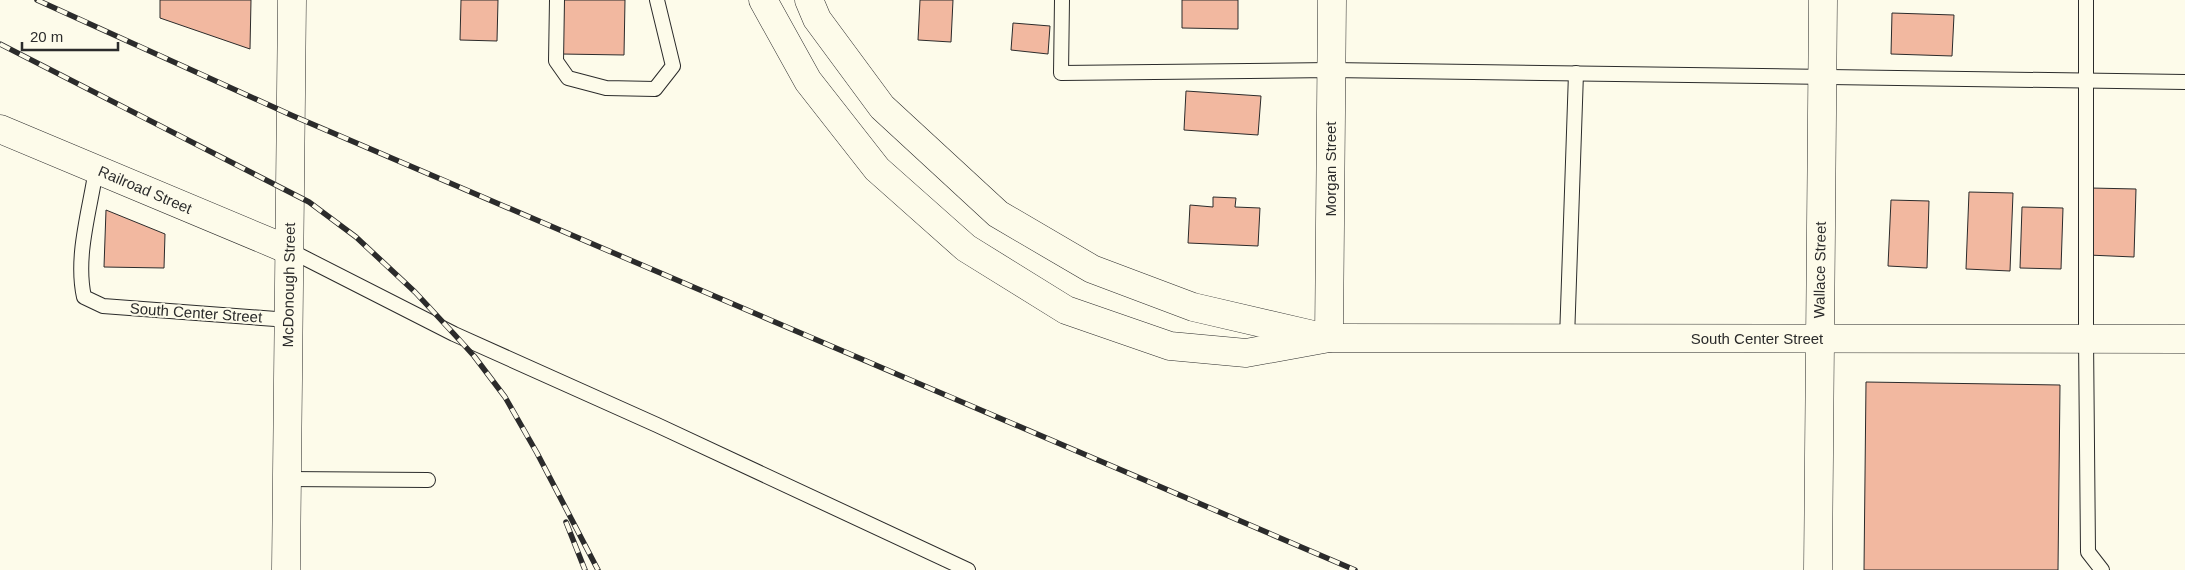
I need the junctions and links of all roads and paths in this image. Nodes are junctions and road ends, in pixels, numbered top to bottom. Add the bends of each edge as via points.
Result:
1 (292, 0) edge
2 (556, 0) edge
3 (657, 0) edge
4 (762, 0) edge
5 (809, 0) edge
6 (1062, 0) edge
7 (1332, 0) edge
8 (1823, 0) edge
9 (2086, 0) edge
10 (1331, 70) junction
11 (1576, 73) junction
12 (1822, 77) junction
13 (2086, 80) junction
14 (2185, 82) edge
15 (0, 129) edge
16 (96, 169) junction
17 (289, 250) junction
18 (288, 320) junction
19 (1329, 338) junction
20 (2086, 338) junction
21 (2185, 338) edge
22 (1567, 339) junction
23 (1819, 339) junction
24 (286, 479) junction
25 (428, 480) dead end
26 (286, 570) edge
27 (968, 570) edge
28 (1818, 570) edge
29 (2102, 570) edge

1 - 17 street, McDonough Street
2 - 3 lane via 556,61 568,78 606,88 655,89 673,66
4 - 19 street via 808,81 876,169 966,248 1066,310 1170,346 1246,353
5 - 19 street via 817,19 882,107 998,214 1092,269 1147,290 1193,307
6 - 10 lane via 1061,73
7 - 10 street, Morgan Street
8 - 12 street, Wallace Street
9 - 13 lane
10 - 11 lane
10 - 19 street, Morgan Street
11 - 12 lane
11 - 22 lane
12 - 13 lane
12 - 23 street, Wallace Street
13 - 14 lane
13 - 20 lane
15 - 16 street, Railroad Street
16 - 17 street, Railroad Street
16 - 18 lane, South Center Street via 82,253 84,297 103,306
17 - 18 street, McDonough Street
17 - 27 lane via 454,334
18 - 24 street, McDonough Street
19 - 22 street, South Center Street
20 - 21 street, South Center Street
20 - 23 street, South Center Street
20 - 29 lane via 2088,552
22 - 23 street, South Center Street
23 - 28 street, Wallace Street
24 - 25 lane
24 - 26 street, McDonough Street

